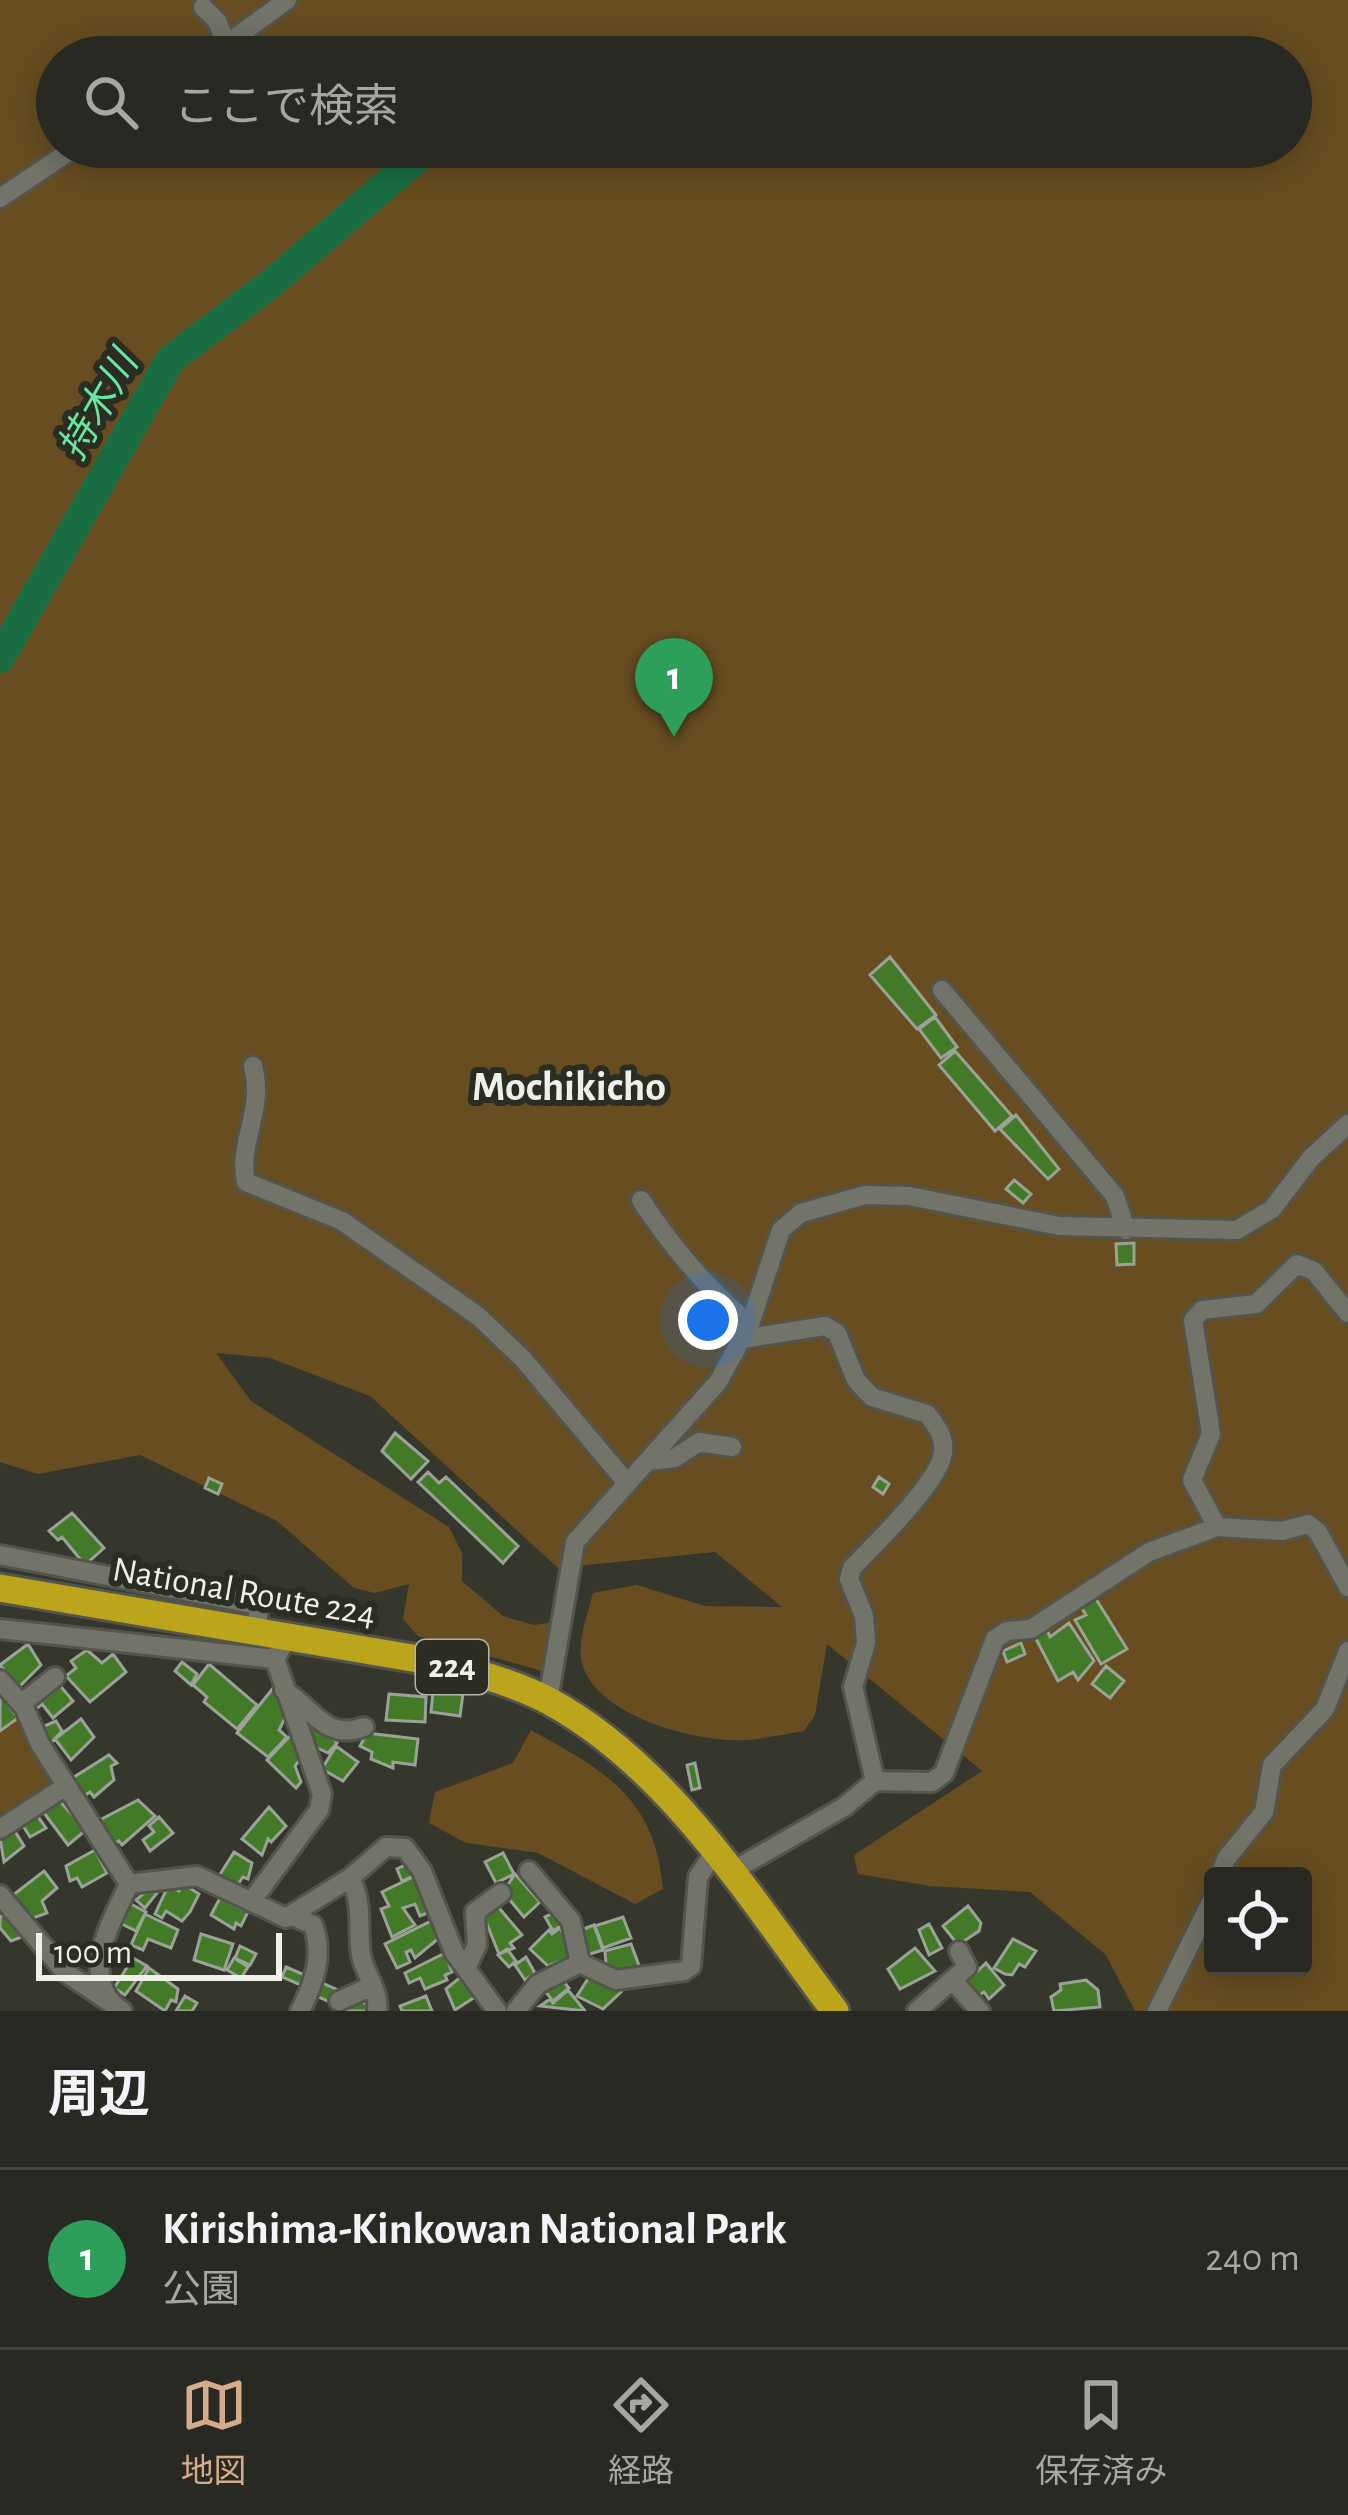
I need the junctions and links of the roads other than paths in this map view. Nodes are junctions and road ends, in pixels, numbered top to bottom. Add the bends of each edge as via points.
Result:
1 (287, 0) edge
2 (203, 7) dead end
3 (218, 36) edge
4 (238, 36) edge
5 (45, 168) edge
6 (0, 199) edge
7 (942, 990) dead end
8 (253, 1066) dead end
9 (1348, 1124) edge
10 (641, 1200) dead end
11 (1126, 1230) junction
12 (1348, 1313) edge
13 (746, 1332) junction
14 (732, 1447) dead end
15 (648, 1460) junction
16 (627, 1483) junction
17 (1216, 1527) junction
18 (0, 1555) edge
19 (1348, 1587) edge
20 (0, 1588) edge
21 (0, 1629) edge
22 (258, 1631) junction
23 (281, 1647) junction
24 (1348, 1651) edge
25 (55, 1678) dead end
26 (0, 1680) edge
27 (284, 1690) junction
28 (548, 1700) junction
29 (21, 1704) junction
30 (364, 1727) dead end
31 (875, 1781) junction
32 (66, 1786) junction
33 (0, 1828) edge
34 (721, 1863) junction
35 (1223, 1867) edge
36 (529, 1871) dead end
37 (350, 1878) junction
38 (129, 1884) junction
39 (501, 1893) dead end
40 (0, 1895) edge
41 (251, 1902) junction
42 (1204, 1916) edge
43 (295, 1917) junction
44 (958, 1951) dead end
45 (580, 1963) junction
46 (466, 1968) junction
47 (954, 1982) junction
48 (372, 1986) junction
49 (339, 2001) dead end
50 (117, 2007) edge
51 (300, 2011) edge
52 (377, 2011) edge
53 (497, 2011) edge
54 (516, 2011) edge
55 (836, 2011) edge
56 (917, 2011) edge
57 (980, 2011) edge
58 (1156, 2011) edge

1 - 4 street
2 - 3 street via 217,21
5 - 6 street
7 - 11 street via 1115,1196
8 - 16 street via 259,1088 242,1167 246,1182 342,1221 478,1316
9 - 11 street via 1253,1224
10 - 13 street
11 - 13 street via 865,1196 801,1214 781,1230
12 - 17 street via 1314,1271 1297,1264 1256,1304 1222,1304 1193,1320 1211,1434 1192,1480
13 - 15 street via 718,1382
13 - 31 street via 825,1326 837,1333 872,1397 927,1414 943,1442 942,1459 918,1493 852,1568 866,1643 853,1687
14 - 15 street via 699,1442 675,1458
15 - 16 street
16 - 28 street via 575,1542
17 - 19 street via 1282,1531 1307,1524
17 - 31 street via 1149,1552 1031,1629 995,1639 944,1773 932,1782
18 - 22 street via 258,1605
20 - 22 highway, National Route 224 / 224
21 - 23 street
22 - 23 highway, National Route 224 / 224
23 - 27 street
23 - 28 highway, National Route 224 / 224 via 486,1675
24 - 35 street via 1325,1709 1272,1765 1264,1812
25 - 29 street
26 - 29 street
27 - 30 street via 332,1731
27 - 41 street via 322,1794 320,1810
28 - 34 highway, National Route 224 / 224 via 613,1745
29 - 32 street
31 - 34 street via 844,1807
32 - 33 street
32 - 38 street
34 - 45 street via 698,1877 692,1966 616,1980
34 - 55 highway, National Route 224 / 224
36 - 45 street via 571,1921
37 - 43 street
37 - 46 street via 386,1847 405,1848
37 - 48 street via 361,1898 361,1954
38 - 41 street via 197,1876
38 - 50 street via 103,1936 99,1971
39 - 46 street via 475,1912 478,1945
40 - 50 street via 65,1972
41 - 43 street
42 - 58 street
43 - 51 street via 313,1925 316,1936 315,1975
44 - 47 street via 967,1967
45 - 54 street via 538,1984
46 - 53 street
47 - 56 street
47 - 57 street
48 - 49 street
48 - 52 street

